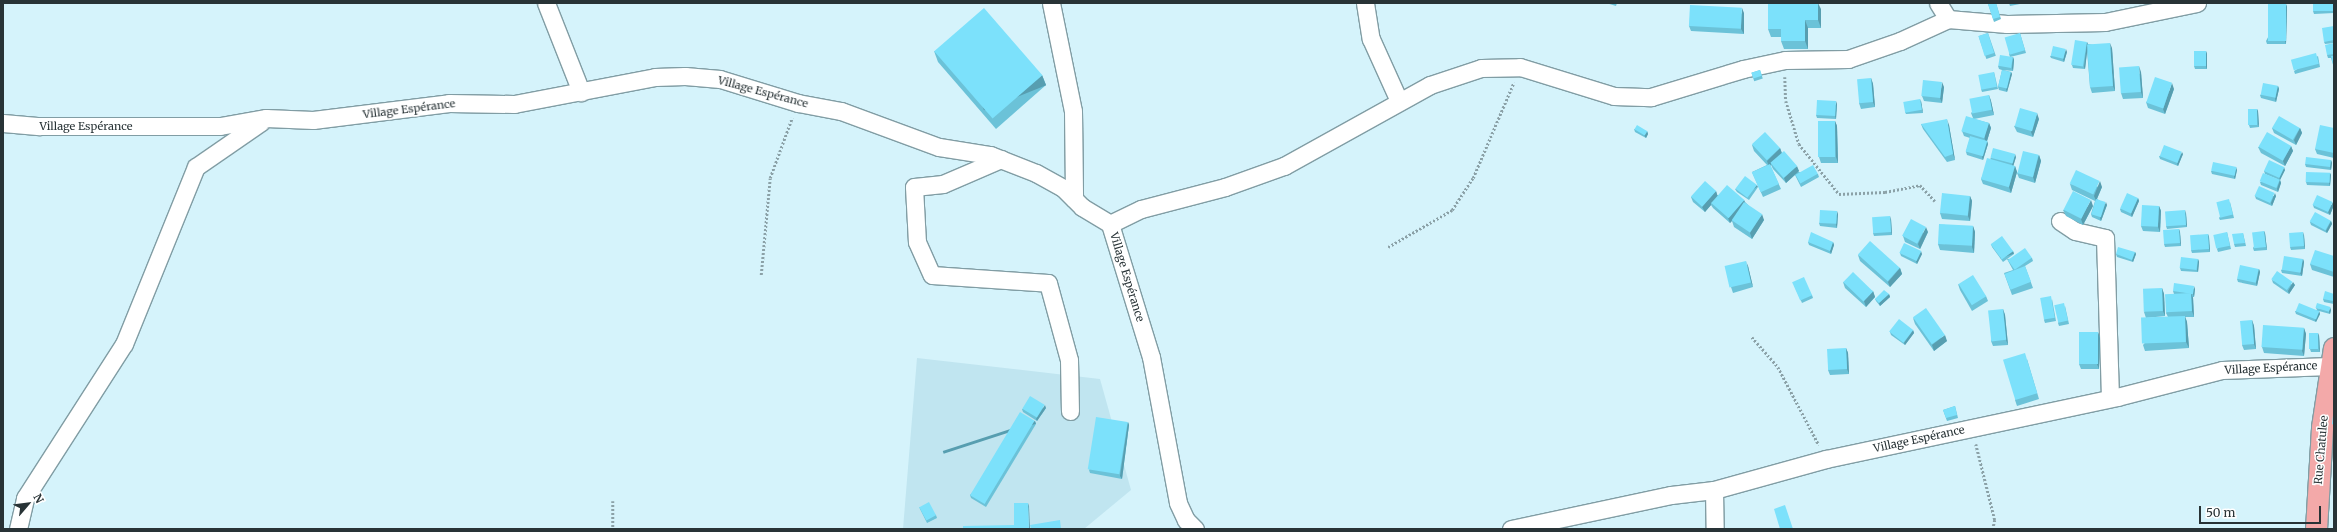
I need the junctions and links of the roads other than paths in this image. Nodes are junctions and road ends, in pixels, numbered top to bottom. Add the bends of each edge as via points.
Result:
1 (546, 3) edge
2 (1051, 3) edge
3 (1365, 3) edge
4 (1938, 3) edge
5 (2197, 3) edge
6 (1948, 19) junction
7 (581, 92) junction
8 (1399, 101) junction
9 (266, 118) junction
10 (3, 123) edge
11 (1001, 159) junction
12 (1074, 199) junction
13 (2060, 221) dead end
14 (1110, 224) junction
15 (2332, 357) edge
16 (2110, 398) junction
17 (1070, 411) dead end
18 (1714, 490) junction
19 (18, 529) edge
20 (1195, 529) edge
21 (1511, 529) edge
22 (1715, 529) edge
23 (2316, 529) edge

1 - 7 street
2 - 12 street via 1073,111
3 - 8 street via 1371,39
4 - 6 street
5 - 6 street via 2104,22 2007,24
6 - 8 street via 1900,41 1848,59 1784,60 1651,96 1614,96 1520,67 1481,68 1430,84
7 - 9 street, Village Espérance via 514,104 449,103 313,120
7 - 11 street, Village Espérance via 655,77 720,79 798,103 841,111 940,146
8 - 14 street via 1284,166 1225,187 1141,209
9 - 10 street, Village Espérance via 220,126 40,126
9 - 19 street via 196,167 124,344 25,498
11 - 12 street, Village Espérance via 1036,173 1063,188
11 - 17 street via 943,184 914,187 917,242 932,275 1048,284 1069,360
12 - 14 street, Village Espérance via 1082,207
13 - 16 street via 2075,231 2105,238
14 - 20 street, Village Espérance via 1151,357 1178,503 1186,520
15 - 16 street, Village Espérance via 2222,370
15 - 23 main road, Rue Chatulee via 2322,427
16 - 18 street, Village Espérance via 1826,459
18 - 21 street, Village Espérance via 1671,495
18 - 22 street

